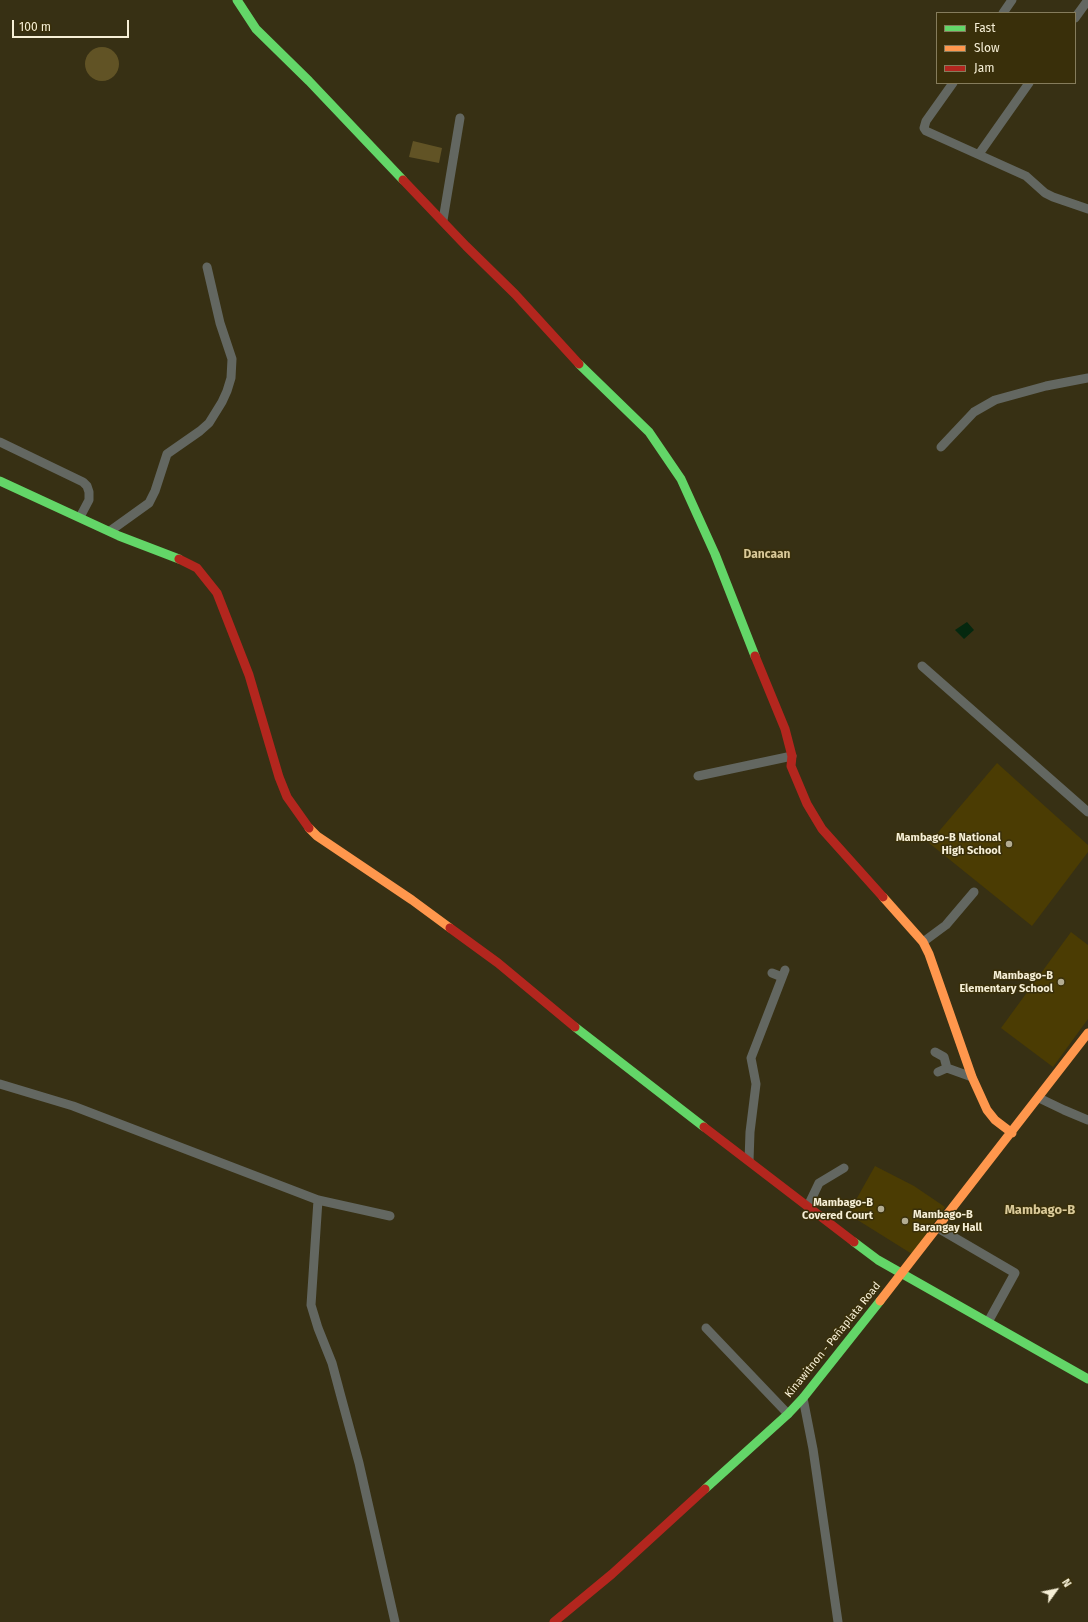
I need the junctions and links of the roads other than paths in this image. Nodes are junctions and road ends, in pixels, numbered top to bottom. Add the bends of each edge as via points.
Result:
1 (237, 0) edge
2 (1012, 0) edge
3 (1088, 0) edge
4 (1004, 12) edge
5 (1076, 17) edge
6 (952, 84) edge
7 (1028, 84) edge
8 (460, 118) dead end
9 (979, 154) junction
10 (1088, 209) edge
11 (443, 220) junction
12 (207, 267) dead end
13 (1088, 378) edge
14 (0, 442) edge
15 (941, 447) dead end
16 (0, 481) edge
17 (80, 517) junction
18 (110, 531) junction
19 (922, 666) dead end
20 (792, 756) junction
21 (698, 776) dead end
22 (1088, 812) edge
23 (974, 892) dead end
24 (923, 942) junction
25 (772, 973) dead end
26 (1088, 1033) edge
27 (935, 1052) dead end
28 (947, 1068) junction
29 (938, 1072) dead end
30 (972, 1077) junction
31 (0, 1084) edge
32 (1039, 1098) junction
33 (1088, 1120) edge
34 (1012, 1133) junction
35 (749, 1161) junction
36 (844, 1168) dead end
37 (318, 1200) junction
38 (808, 1206) junction
39 (390, 1216) dead end
40 (938, 1228) junction
41 (902, 1274) junction
42 (988, 1322) junction
43 (706, 1328) dead end
44 (1088, 1379) edge
45 (804, 1398) junction
46 (788, 1414) junction
47 (395, 1622) edge
48 (554, 1622) edge
49 (838, 1622) edge

1 - 11 street via 256,29
2 - 4 street
3 - 5 street
6 - 9 street via 926,121 924,128
7 - 9 street
8 - 11 street
9 - 10 street via 1026,176 1045,193
11 - 20 street via 577,362 630,412 663,451 681,479 715,554 771,691
12 - 18 street via 220,323 232,359 227,391 209,423 167,454 149,503
13 - 15 street via 995,400 974,412
14 - 17 street via 83,482 87,486 89,500
16 - 17 street
17 - 18 street
18 - 35 street via 198,568 217,593 249,675 279,777 287,797 305,825 498,963 585,1035
19 - 22 street
20 - 21 street
20 - 24 street via 791,766 797,783 822,829
23 - 24 street via 946,925
24 - 30 street
25 - 35 street via 783,973 751,1058 756,1084
26 - 32 street, Kinawitnon - Peñaplata Road
27 - 28 street via 944,1057
28 - 29 street
28 - 30 street
30 - 34 street via 987,1110
31 - 37 street via 73,1106
32 - 33 street
32 - 34 street, Kinawitnon - Peñaplata Road
34 - 40 street, Kinawitnon - Peñaplata Road
35 - 38 street
36 - 38 street via 819,1184
37 - 39 street
37 - 47 street via 311,1305 332,1363 359,1463
38 - 41 street via 878,1260
40 - 41 street, Kinawitnon - Peñaplata Road
40 - 42 street via 1015,1273
41 - 42 street
41 - 45 street, Kinawitnon - Peñaplata Road
42 - 44 street
43 - 46 street
45 - 46 street, Kinawitnon - Peñaplata Road
45 - 49 street via 814,1448
46 - 48 street, Kinawitnon - Peñaplata Road via 612,1574

